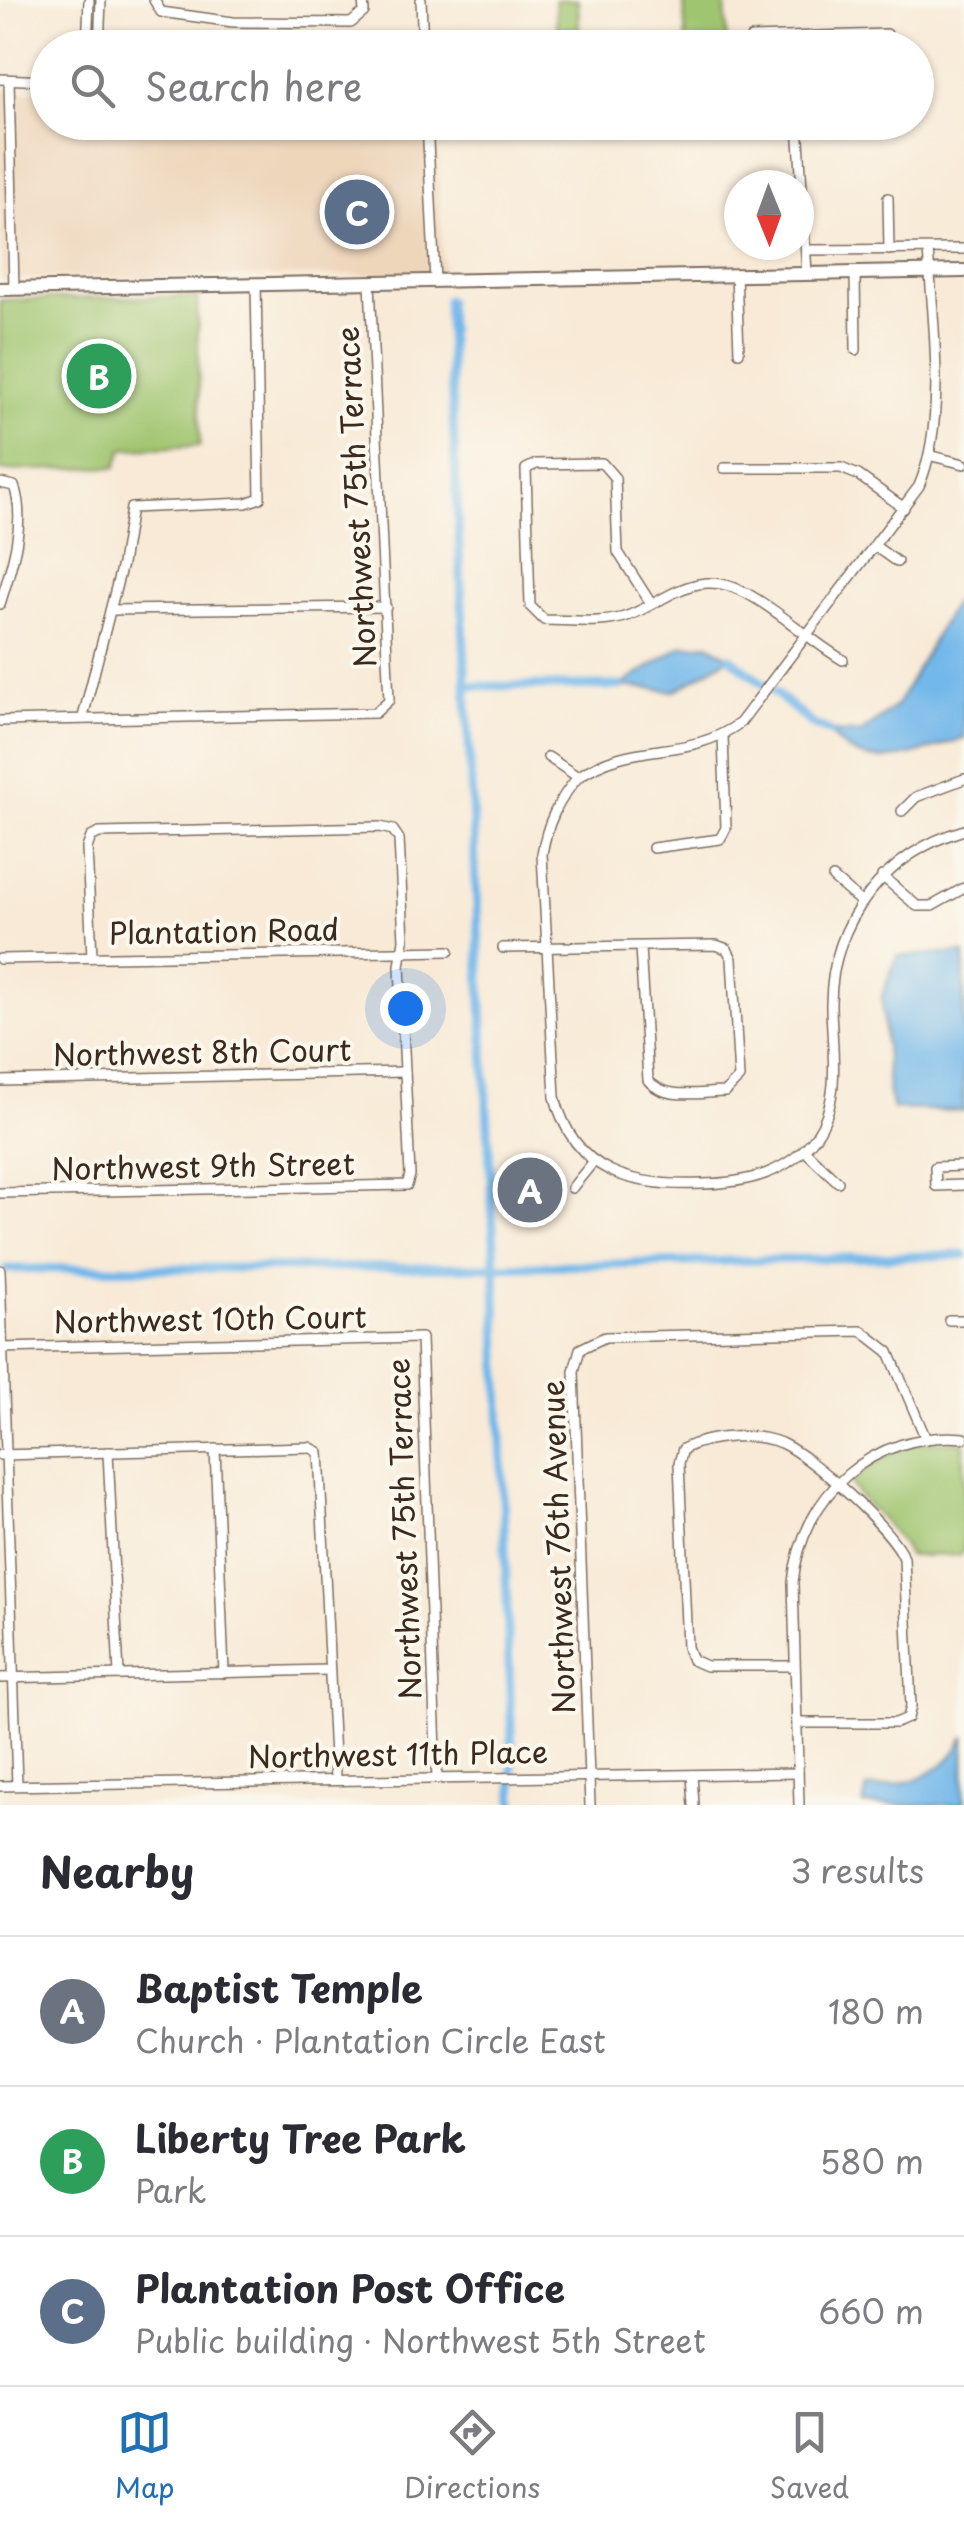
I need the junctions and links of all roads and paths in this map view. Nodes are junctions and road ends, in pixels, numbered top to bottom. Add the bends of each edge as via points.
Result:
1 (89, 0) edge
2 (102, 0) edge
3 (363, 0) edge
4 (421, 0) edge
5 (155, 4) edge
6 (88, 30) edge
7 (100, 30) edge
8 (422, 30) edge
9 (5, 80) edge
10 (30, 81) edge
11 (428, 140) edge
12 (799, 140) edge
13 (801, 170) edge
14 (888, 198) dead end
15 (964, 249) edge
16 (814, 250) edge
17 (889, 250) junction
18 (928, 250) junction
19 (807, 260) edge
20 (930, 271) junction
21 (964, 271) edge
22 (855, 272) junction
23 (736, 274) junction
24 (807, 274) junction
25 (435, 281) junction
26 (370, 282) junction
27 (256, 284) junction
28 (7, 289) edge
29 (856, 350) dead end
30 (739, 352) dead end
31 (932, 456) junction
32 (964, 464) edge
33 (724, 468) dead end
34 (0, 483) edge
35 (904, 508) junction
36 (876, 547) junction
37 (897, 562) dead end
38 (650, 602) junction
39 (0, 604) edge
40 (386, 607) junction
41 (111, 610) junction
42 (805, 638) junction
43 (843, 660) dead end
44 (82, 717) junction
45 (0, 721) edge
46 (722, 736) junction
47 (548, 757) dead end
48 (578, 776) junction
49 (964, 778) edge
50 (902, 811) dead end
51 (964, 830) edge
52 (653, 848) dead end
53 (882, 876) junction
54 (833, 878) dead end
55 (964, 888) edge
56 (862, 903) junction
57 (640, 947) junction
58 (503, 948) dead end
59 (545, 948) junction
60 (450, 951) dead end
61 (402, 952) junction
62 (92, 958) junction
63 (0, 959) edge
64 (405, 1072) junction
65 (0, 1081) edge
66 (804, 1150) junction
67 (594, 1161) junction
68 (964, 1166) edge
69 (838, 1182) dead end
70 (964, 1185) edge
71 (572, 1188) dead end
72 (0, 1193) edge
73 (0, 1270) edge
74 (949, 1320) dead end
75 (964, 1320) edge
76 (420, 1338) joint
77 (2, 1348) edge
78 (964, 1438) edge
79 (926, 1439) junction
80 (215, 1449) junction
81 (108, 1452) junction
82 (2, 1455) edge
83 (835, 1486) junction
84 (5, 1563) edge
85 (794, 1666) junction
86 (329, 1670) junction
87 (224, 1673) junction
88 (119, 1676) junction
89 (0, 1678) edge
90 (13, 1678) junction
91 (798, 1723) junction
92 (797, 1773) junction
93 (589, 1775) junction
94 (692, 1775) junction
95 (334, 1778) junction
96 (437, 1779) junction
97 (17, 1785) junction
98 (0, 1786) edge
99 (590, 1805) edge
100 (694, 1805) edge
101 (799, 1805) edge

1 - 6 street
2 - 7 street
3 - 5 street via 358,19 234,22 174,16
4 - 8 street
9 - 10 street
9 - 28 street
11 - 25 street
12 - 13 street
14 - 17 street
15 - 18 street
16 - 17 street
17 - 18 street
18 - 20 street
19 - 24 street
20 - 21 street
20 - 22 street
20 - 31 street
22 - 24 street
22 - 29 street
23 - 24 street
23 - 25 street
23 - 30 street
25 - 26 street
26 - 27 street
26 - 40 street, Northwest 75th Terrace
27 - 28 street
27 - 41 street via 260,498 130,508
31 - 32 street
31 - 35 street
33 - 35 street via 841,468
34 - 39 street via 14,486 16,541
35 - 36 street
36 - 37 street
36 - 42 street
38 - 38 street via 618,552 610,468 602,463 526,469 535,615 612,619
38 - 42 street via 690,584 717,584 748,593
40 - 41 street
40 - 44 street, Northwest 75th Terrace via 390,700 376,714
41 - 44 street
42 - 43 street
42 - 46 street via 752,710
44 - 45 street
46 - 48 street via 685,748 625,752
46 - 52 street via 726,828 720,839
47 - 48 street
48 - 59 street via 546,831
49 - 50 street via 916,796
51 - 53 street via 924,843
53 - 55 street via 917,906 932,906
53 - 56 street
54 - 56 street
56 - 66 street via 832,982 830,1105
57 - 57 street via 648,1080 656,1090 725,1092 739,1078 727,950
57 - 59 street
58 - 59 street
59 - 67 street via 555,1097 574,1141
60 - 61 street, Plantation Road
61 - 62 street, Plantation Road
61 - 62 street via 399,839 380,827 99,833 87,848
61 - 64 street
62 - 63 street, Plantation Road
64 - 65 street, Northwest 8th Court
64 - 72 street, Northwest 9th Street via 407,1185
66 - 67 street via 780,1168 734,1184 658,1186 631,1181
66 - 69 street
67 - 71 street
68 - 70 street via 934,1167 936,1186
73 - 77 street
74 - 75 street
76 - 77 street, Northwest 10th Court
76 - 96 street, Northwest 75th Terrace
77 - 82 street
78 - 79 street
79 - 83 street via 892,1444
79 - 93 street, Northwest 76th Avenue via 888,1352 862,1331 605,1338 580,1349 574,1372
80 - 81 street
80 - 86 street via 319,1452
80 - 87 street
81 - 82 street
81 - 88 street
82 - 84 street
83 - 85 street via 807,1522 796,1551
83 - 85 street via 778,1442 700,1440 683,1449 680,1500 692,1660 706,1666
83 - 91 street via 896,1539 904,1558 911,1706 908,1718 896,1723
84 - 90 street
85 - 91 street
86 - 87 street
86 - 95 street
87 - 88 street
88 - 90 street
89 - 90 street
90 - 97 street
91 - 92 street
92 - 94 street, Northwest 11th Place
92 - 101 street
93 - 94 street, Northwest 11th Place
93 - 96 street, Northwest 11th Place
93 - 99 street, Northwest 76th Avenue
94 - 100 street
95 - 96 street, Northwest 11th Place
95 - 97 street, Northwest 11th Place
97 - 98 street, Northwest 11th Place

